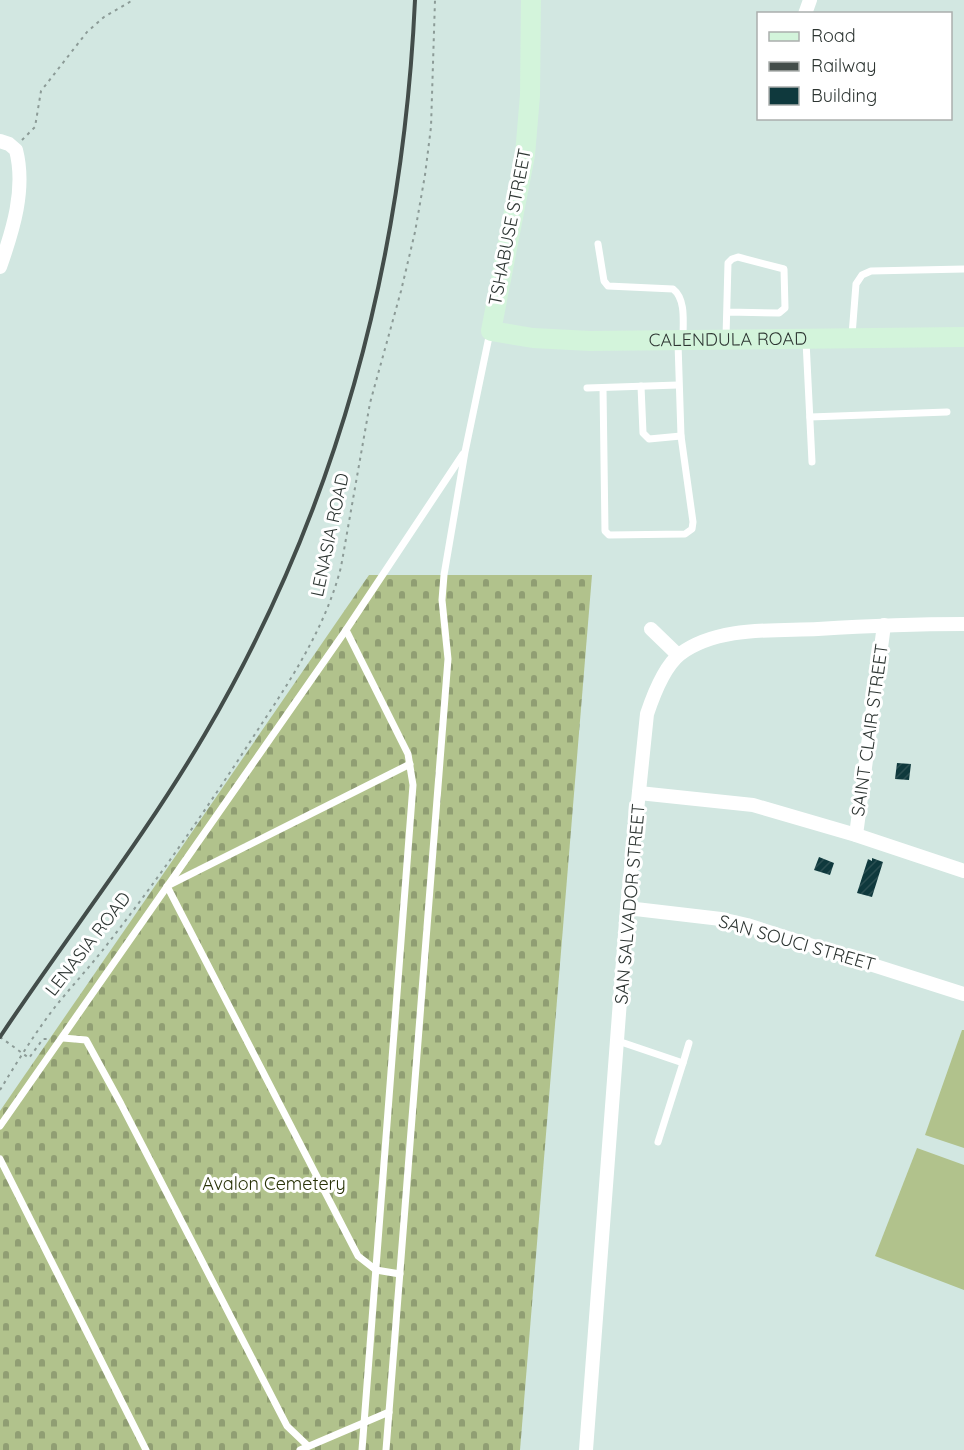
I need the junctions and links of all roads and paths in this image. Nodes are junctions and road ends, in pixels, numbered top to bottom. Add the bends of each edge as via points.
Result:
1 (133, 0) edge
2 (435, 0) edge
3 (531, 0) edge
4 (0, 141) edge
5 (16, 152) junction
6 (5, 237) edge
7 (598, 244) dead end
8 (0, 267) edge
9 (964, 269) edge
10 (727, 312) junction
11 (490, 331) junction
12 (964, 337) edge
13 (852, 338) junction
14 (725, 339) junction
15 (806, 339) junction
16 (681, 340) junction
17 (678, 385) junction
18 (641, 386) junction
19 (587, 388) dead end
20 (603, 388) junction
21 (947, 412) dead end
22 (810, 417) junction
23 (681, 436) junction
24 (465, 452) junction
25 (812, 462) dead end
26 (964, 624) edge
27 (884, 625) junction
28 (651, 629) dead end
29 (346, 630) junction
30 (678, 656) junction
31 (410, 764) junction
32 (639, 793) junction
33 (856, 835) junction
34 (964, 871) edge
35 (167, 886) junction
36 (627, 908) junction
37 (964, 994) edge
38 (0, 1037) edge
39 (63, 1038) junction
40 (43, 1039) dead end
41 (618, 1041) junction
42 (689, 1043) dead end
43 (683, 1063) junction
44 (0, 1090) edge
45 (0, 1126) edge
46 (658, 1142) dead end
47 (0, 1159) edge
48 (376, 1270) junction
49 (400, 1274) junction
50 (389, 1412) junction
51 (364, 1423) junction
52 (308, 1446) junction
53 (146, 1450) edge
54 (300, 1450) edge
55 (362, 1450) edge
56 (386, 1450) edge
57 (586, 1450) edge

1 - 5 path via 87,32 41,91 33,130
2 - 44 path, LENASIA ROAD via 431,127 417,220 370,403 334,594 280,696 240,757 102,951 31,1040
3 - 11 street, TSHABUSE STREET via 525,155
4 - 5 street
5 - 6 street via 18,196
6 - 8 street
7 - 16 lane via 608,286 677,292 682,306
9 - 13 lane via 871,271 862,275 855,284
10 - 10 lane via 728,263 732,259 738,257 784,269 783,311
10 - 14 lane
11 - 16 street, CALENDULA ROAD via 549,339
11 - 24 lane, TSHABUSE STREET
12 - 13 street, CALENDULA ROAD
13 - 15 street, CALENDULA ROAD
14 - 15 street, CALENDULA ROAD
14 - 16 street, CALENDULA ROAD
15 - 22 lane
16 - 17 lane
17 - 18 lane
17 - 23 lane
18 - 20 lane
18 - 23 lane via 645,436
19 - 20 lane
20 - 23 lane via 604,526 609,535 685,534 692,529
21 - 22 lane
22 - 25 lane
24 - 29 lane
24 - 49 lane, TSHABUSE STREET via 442,600 448,659
26 - 27 street, SAN SALVADOR STREET
27 - 30 street, SAN SALVADOR STREET via 730,634 708,640
27 - 33 street, SAINT CLAIR STREET
28 - 30 street
29 - 31 lane
29 - 35 lane
30 - 32 street, SAN SALVADOR STREET via 660,683 647,714
31 - 35 lane
31 - 48 lane via 413,785
32 - 33 street via 753,805
32 - 36 street, SAN SALVADOR STREET
33 - 34 street
35 - 39 lane
35 - 48 lane via 358,1256
36 - 37 street, SAN SOUCI STREET via 747,925
36 - 41 street, SAN SALVADOR STREET
38 - 40 path via 29,1058
39 - 45 lane
39 - 52 lane via 86,1041 287,1426
41 - 43 lane
41 - 57 street, SAN SALVADOR STREET
42 - 43 lane
43 - 46 lane
47 - 53 lane
48 - 49 lane
48 - 51 lane
49 - 50 lane, TSHABUSE STREET
50 - 51 lane
50 - 56 lane, TSHABUSE STREET
51 - 52 lane
51 - 55 lane
52 - 54 lane

